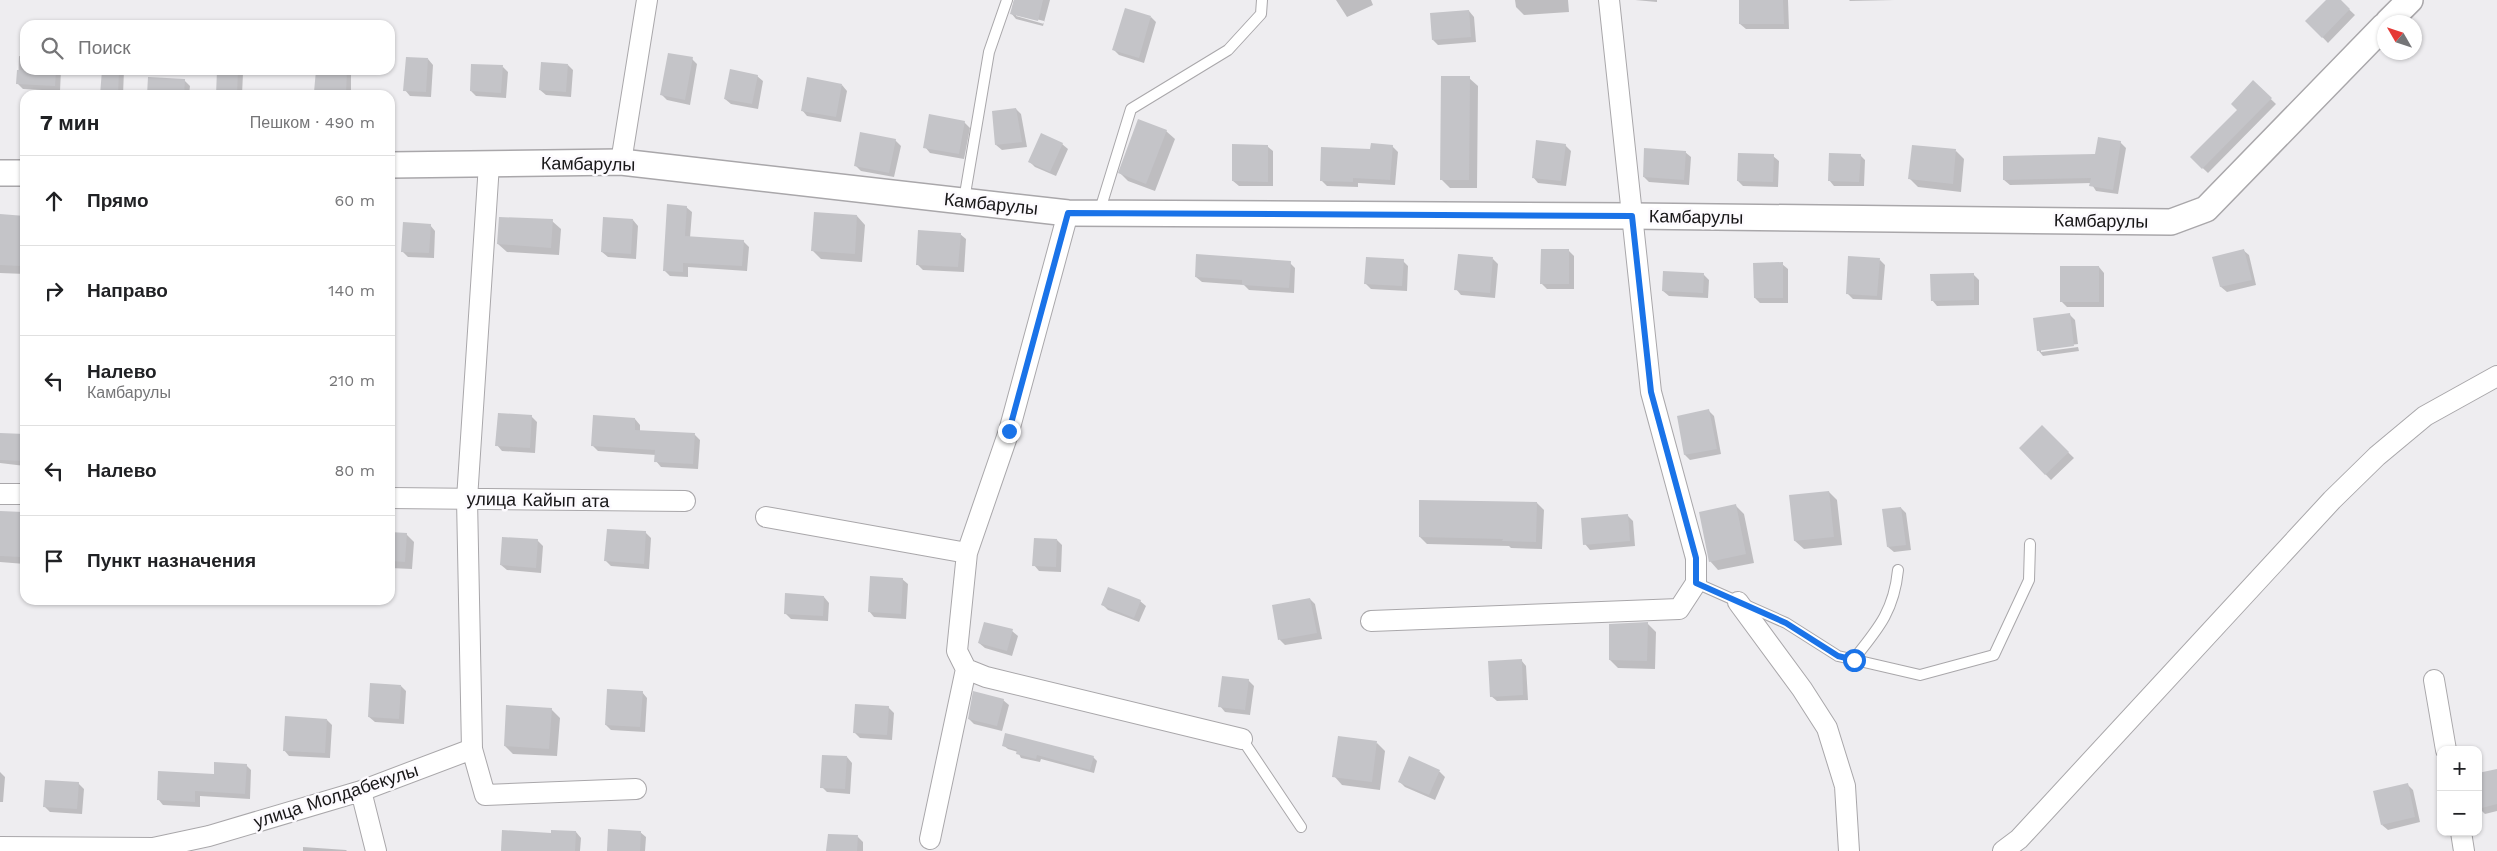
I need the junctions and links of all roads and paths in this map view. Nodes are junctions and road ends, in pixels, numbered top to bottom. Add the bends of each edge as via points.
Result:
1 (647, 0) edge
2 (1007, 0) edge
3 (1262, 0) edge
4 (1609, 0) edge
5 (2410, 0) edge
6 (2395, 15) edge
7 (2377, 33) edge
8 (621, 162) junction
9 (489, 164) junction
10 (395, 166) edge
11 (0, 173) edge
12 (20, 173) edge
13 (964, 201) junction
14 (1068, 213) junction
15 (1099, 214) junction
16 (1632, 216) junction
17 (2497, 376) edge
18 (0, 494) edge
19 (20, 494) edge
20 (395, 498) edge
21 (467, 499) junction
22 (685, 501) dead end
23 (766, 516) dead end
24 (2030, 544) dead end
25 (967, 553) junction
26 (1898, 570) dead end
27 (1696, 583) junction
28 (1738, 602) junction
29 (1371, 621) dead end
30 (1854, 660) junction
31 (966, 669) junction
32 (2434, 680) dead end
33 (1242, 739) joint
34 (2445, 746) edge
35 (472, 748) junction
36 (636, 790) dead end
37 (361, 791) junction
38 (1301, 827) dead end
39 (2462, 836) edge
40 (930, 839) dead end
41 (0, 847) edge
42 (376, 851) edge
43 (1849, 851) edge
44 (2003, 851) edge
45 (2464, 851) edge

1 - 8 street
2 - 13 lane via 989,52
3 - 15 lane via 1260,14 1228,50 1131,109
4 - 16 street
5 - 6 street
7 - 16 street, Камбарулы via 2206,208 2171,222
8 - 9 street, Камбарулы
8 - 13 street, Камбарулы
9 - 10 street, Камбарулы
9 - 21 street
11 - 12 street
13 - 14 street, Камбарулы
14 - 15 street, Камбарулы
14 - 25 street via 1009,431
15 - 16 street, Камбарулы
16 - 27 street via 1651,392 1696,558
17 - 44 street via 2425,416 2377,456 2332,500 2019,839
18 - 19 street
20 - 21 street, улица Кайып ата
21 - 22 street, улица Кайып ата
21 - 35 street
23 - 25 street
24 - 30 lane via 2029,580 1994,655 1920,676
25 - 31 street via 956,651
26 - 30 lane via 1896,594 1879,629
27 - 28 lane
27 - 29 street via 1680,609
28 - 30 lane via 1786,623 1838,656
28 - 43 street via 1827,728 1845,786
31 - 33 street via 986,677
31 - 40 street
32 - 34 street
33 - 38 lane
35 - 36 street via 485,795
35 - 37 street, улица Молдабекулы
37 - 41 street, улица Молдабекулы via 209,836 153,848
37 - 42 street
39 - 45 street

